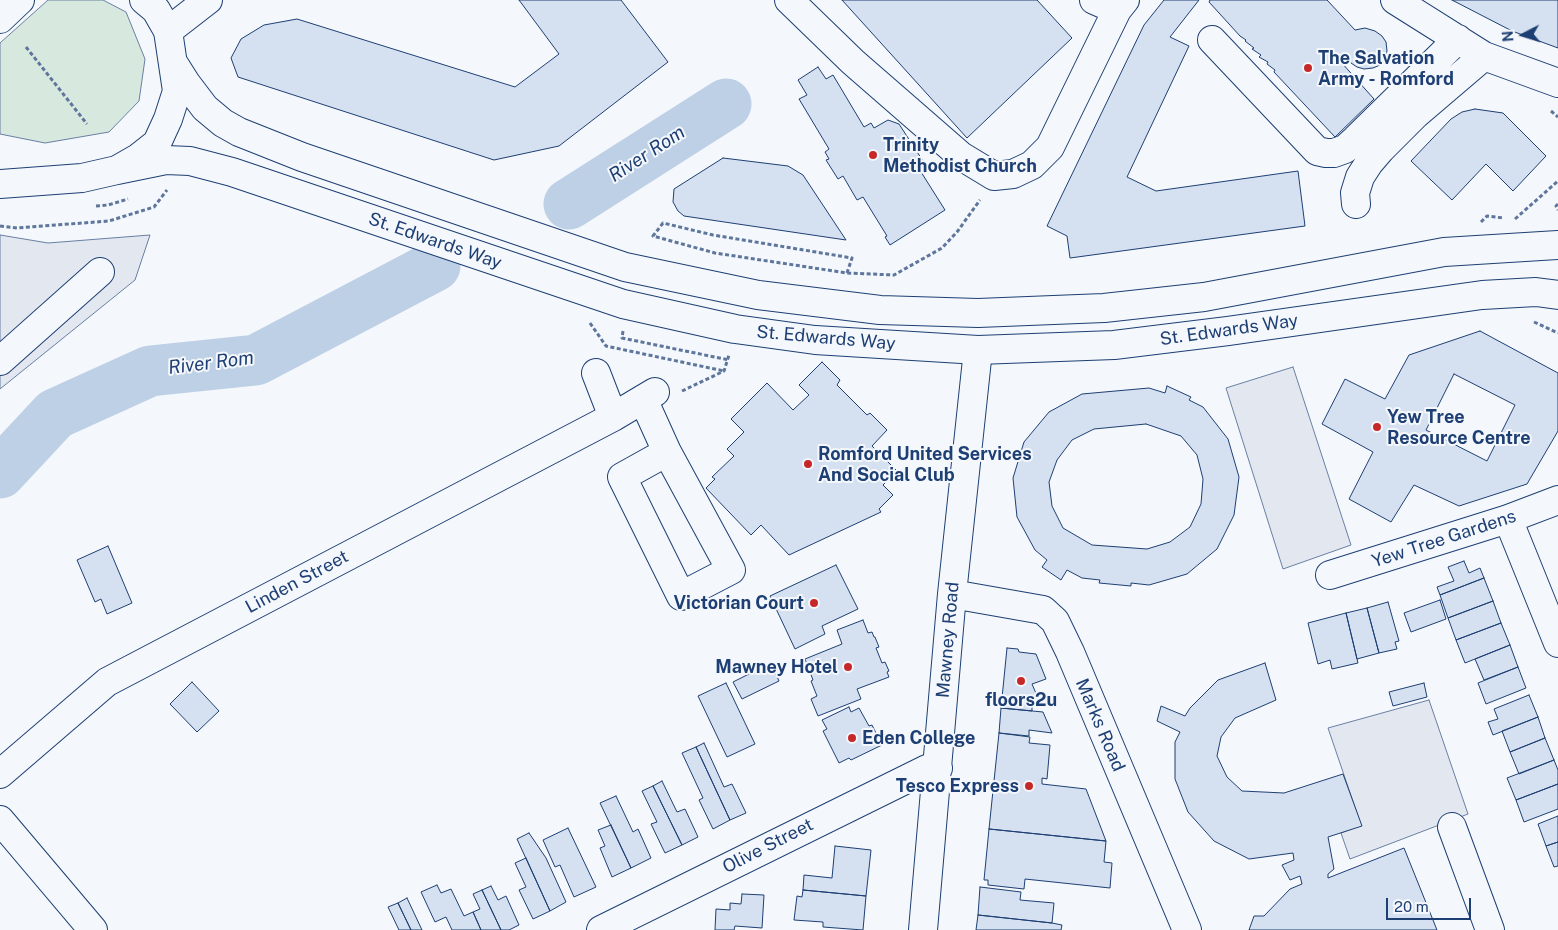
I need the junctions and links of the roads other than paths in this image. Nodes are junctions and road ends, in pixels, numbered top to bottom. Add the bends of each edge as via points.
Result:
1 (20, 0) edge
2 (144, 0) edge
3 (208, 0) edge
4 (789, 0) edge
5 (1395, 0) edge
6 (1112, 3) edge
7 (0, 19) edge
8 (168, 32) junction
9 (1212, 40) dead end
10 (1458, 40) junction
11 (1484, 56) junction
12 (174, 64) junction
13 (1558, 83) edge
14 (117, 170) junction
15 (0, 184) edge
16 (1356, 204) dead end
17 (1558, 245) edge
18 (100, 272) dead end
19 (1558, 295) edge
20 (978, 350) junction
21 (0, 362) edge
22 (596, 372) dead end
23 (613, 417) junction
24 (668, 452) junction
25 (1558, 500) edge
26 (1508, 519) junction
27 (1330, 575) dead end
28 (952, 594) junction
29 (1558, 643) edge
30 (938, 768) junction
31 (0, 774) edge
32 (0, 820) edge
33 (1452, 827) dead end
34 (93, 930) edge
35 (601, 930) edge
36 (923, 930) edge
37 (1187, 930) edge
38 (1490, 930) edge

1 - 7 street
2 - 8 street via 156,10
3 - 8 street
4 - 6 street via 853,62 961,156 994,176 1013,174 1032,166 1050,147
5 - 10 street
8 - 12 street
9 - 10 street via 1317,150 1334,154 1356,140
10 - 11 street
11 - 13 street
11 - 16 street via 1381,148 1360,177 1355,193
12 - 14 street via 177,91 156,143
12 - 17 street, St. Edwards Way via 205,108 223,123 294,154 625,266 758,295 880,310 978,313 1104,308 1204,297 1444,252
14 - 15 street, St. Edwards Way via 82,178
14 - 20 street, St. Edwards Way via 166,160 199,163 623,304 735,329 815,340
18 - 21 street
19 - 20 street, St. Edwards Way via 1536,292 1482,295 1114,345
20 - 28 street, Mawney Road
22 - 23 street
23 - 24 street, Linden Street via 649,395
23 - 31 street, Linden Street via 107,682
24 - 24 street via 731,570 681,596 622,477
25 - 26 street, Yew Tree Gardens
26 - 27 street, Yew Tree Gardens
26 - 29 street
28 - 30 street, Mawney Road
28 - 37 street, Marks Road via 1043,610 1054,621
30 - 35 street, Olive Street via 926,769
30 - 36 street, Mawney Road
32 - 34 street
33 - 38 street

